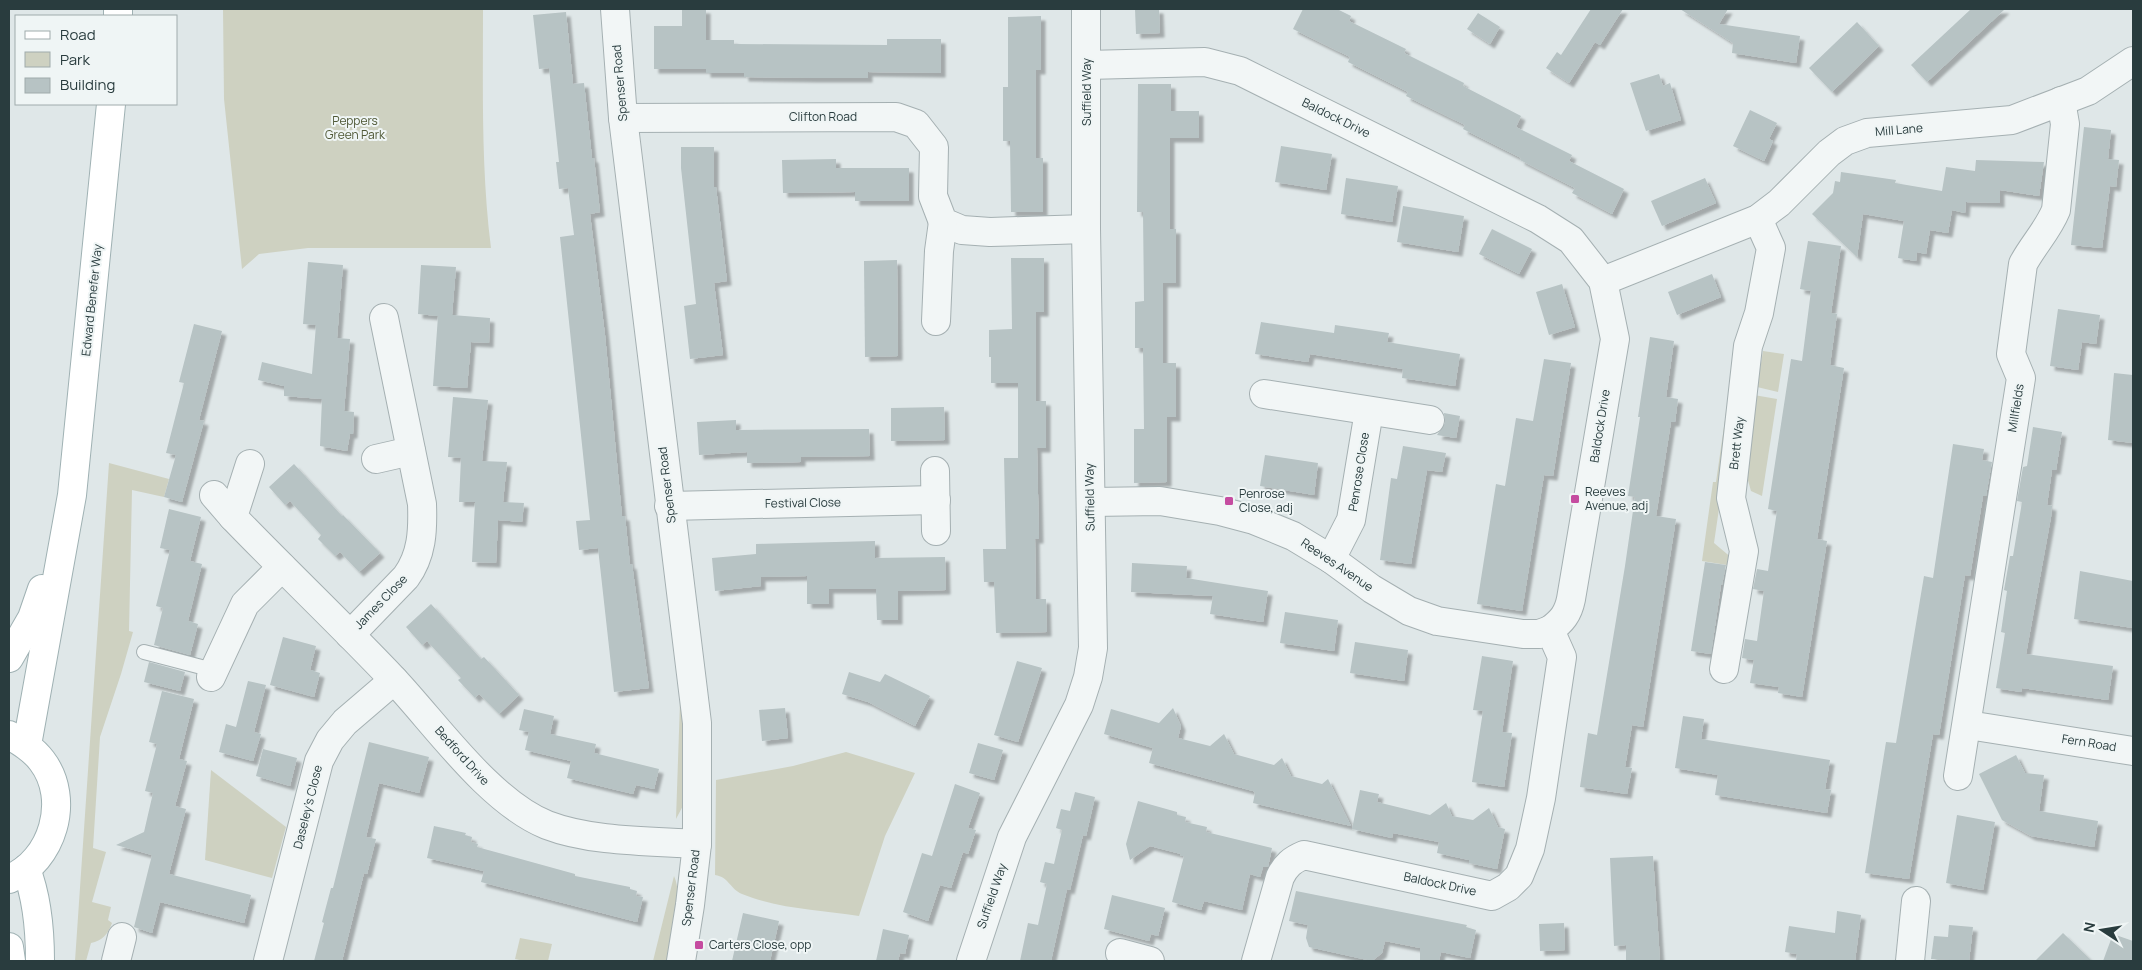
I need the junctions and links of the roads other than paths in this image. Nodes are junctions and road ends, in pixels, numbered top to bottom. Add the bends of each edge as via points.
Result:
1 (615, 9) edge
2 (1086, 9) edge
3 (2133, 62) edge
4 (1087, 65) junction
5 (2061, 101) junction
6 (111, 105) edge
7 (623, 118) junction
8 (1758, 219) junction
9 (943, 222) junction
10 (1086, 229) junction
11 (1603, 281) junction
12 (384, 318) dead end
13 (936, 321) dead end
14 (1264, 394) dead end
15 (1369, 411) junction
16 (1430, 420) dead end
17 (411, 451) junction
18 (376, 459) dead end
19 (250, 464) dead end
20 (935, 471) dead end
21 (72, 495) junction
22 (214, 495) dead end
23 (936, 500) junction
24 (1090, 502) junction
25 (669, 506) junction
26 (233, 516) junction
27 (936, 531) dead end
28 (1331, 559) junction
29 (282, 567) junction
30 (1550, 630) junction
31 (350, 635) junction
32 (144, 652) dead end
33 (9, 658) edge
34 (1724, 669) dead end
35 (212, 673) joint
36 (394, 680) junction
37 (1968, 725) junction
38 (18, 740) edge
39 (2133, 751) edge
40 (1958, 776) dead end
41 (696, 844) junction
42 (17, 874) edge
43 (1916, 901) dead end
44 (9, 947) edge
45 (1120, 953) dead end
46 (11, 961) edge
47 (40, 961) edge
48 (268, 961) edge
49 (681, 961) edge
50 (971, 961) edge
51 (1150, 961) edge
52 (1256, 961) edge
53 (1910, 961) edge

1 - 7 street, Spenser Road
2 - 4 street, Suffield Way
3 - 5 street, Mill Lane via 2088,91
4 - 10 street, Suffield Way
4 - 11 street, Baldock Drive via 1206,62 1240,71 1538,219 1570,240
5 - 8 street, Mill Lane via 2012,120 1867,133 1845,141
5 - 37 street, Millfields via 2065,124 2056,210 2051,223 2023,264 2011,354 2021,378
6 - 21 main road, Edward Benefer Way
7 - 9 street, Clifton Road via 896,117 916,124 934,147 933,196
7 - 25 street, Spenser Road
8 - 11 street, Mill Lane
8 - 34 street, Brett Way via 1771,248 1759,313 1748,346 1731,498 1744,551
9 - 10 street via 962,230 990,232
9 - 13 street, Clifton Road
10 - 24 street, Suffield Way
11 - 30 street, Baldock Drive via 1615,339 1571,599 1568,612
12 - 17 street, James Close
14 - 15 street
15 - 16 street
15 - 28 street, Penrose Close via 1351,520
17 - 18 street
17 - 31 street, James Close via 422,504 420,549 406,577
19 - 26 street
20 - 23 street
21 - 33 main road, Edward Benefer Way via 32,618
21 - 38 main road, Edward Benefer Way
22 - 26 street, Bedford Drive
23 - 25 street, Festival Close
23 - 27 street
24 - 28 street, Reeves Avenue via 1160,501 1220,511 1254,520 1293,536
24 - 50 street, Suffield Way via 1093,648 1088,677 1079,705 1012,837
25 - 41 street, Spenser Road via 697,723
26 - 29 street, Bedford Drive
28 - 30 street, Reeves Avenue via 1409,612 1437,621 1523,634
29 - 31 street, Bedford Drive
29 - 35 street via 246,604
30 - 52 street, Baldock Drive via 1562,657 1541,798 1530,849 1519,876 1492,896 1304,855 1285,867 1280,877
31 - 36 street, Bedford Drive
32 - 35 lane
36 - 41 street, Bedford Drive via 490,787 547,825 610,838
36 - 48 street, Daseley's Close via 345,722 330,740 319,762
37 - 39 street, Fern Road
37 - 40 street, Millfields
38 - 42 main road, Edward Benefer Way via 43,762 53,783 57,807 53,830 42,852
41 - 49 street, Spenser Road
42 - 47 main road, Edward Benefer Way via 33,886
43 - 53 street
44 - 46 main road
45 - 51 street

